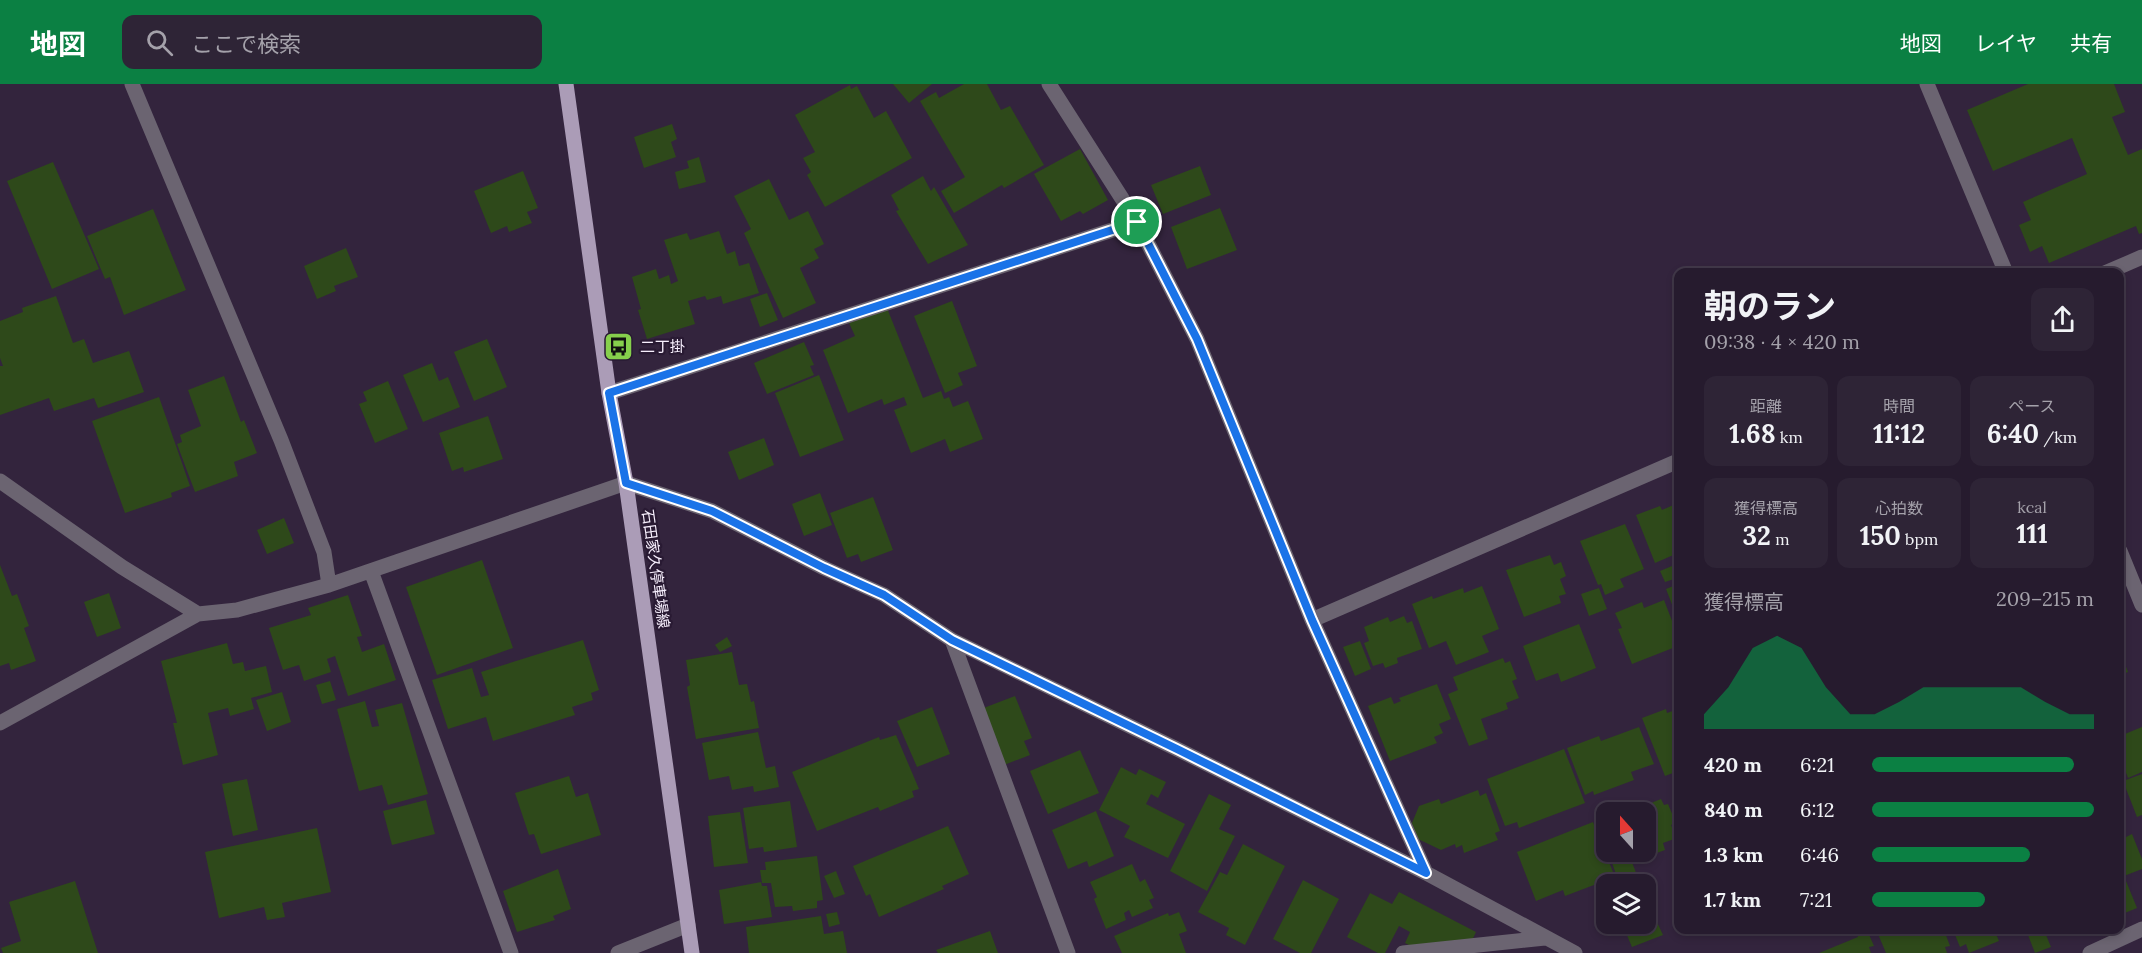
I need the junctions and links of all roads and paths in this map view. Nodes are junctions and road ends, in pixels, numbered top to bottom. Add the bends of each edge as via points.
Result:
1 (132, 84) edge
2 (566, 84) edge
3 (1049, 84) edge
4 (1927, 84) edge
5 (1137, 222) junction
6 (2142, 257) edge
7 (2004, 268) edge
8 (2117, 268) edge
9 (609, 393) junction
10 (1674, 463) edge
11 (0, 481) edge
12 (626, 483) junction
13 (2124, 560) edge
14 (371, 571) junction
15 (329, 585) junction
16 (2142, 605) edge
17 (198, 614) junction
18 (1312, 620) junction
19 (952, 640) junction
20 (0, 723) edge
21 (1426, 873) junction
22 (688, 926) junction
23 (2142, 928) edge
24 (1545, 938) junction
25 (511, 953) edge
26 (618, 953) edge
27 (692, 953) edge
28 (1068, 953) edge
29 (1403, 953) edge
30 (1575, 953) edge
31 (2090, 953) edge

1 - 15 street via 281,440 324,552
2 - 9 main road, 石田家久停車場線
3 - 5 street
4 - 7 street
5 - 9 street
5 - 18 street via 1197,339
6 - 8 street
9 - 12 main road, 石田家久停車場線
10 - 18 street
11 - 17 street via 122,567
12 - 14 street
12 - 19 street via 712,511 884,595
12 - 22 main road, 石田家久停車場線
13 - 16 street
14 - 15 street
14 - 25 street
15 - 17 street via 237,610
17 - 20 street
18 - 21 street
19 - 21 street
19 - 28 street
21 - 24 street
22 - 26 street
22 - 27 main road, 石田家久停車場線
23 - 31 street
24 - 29 street
24 - 30 street

